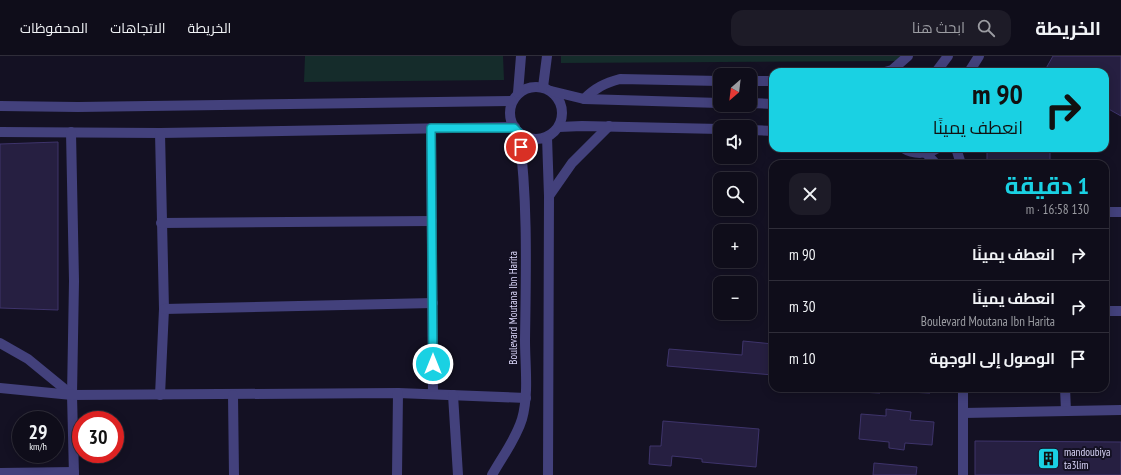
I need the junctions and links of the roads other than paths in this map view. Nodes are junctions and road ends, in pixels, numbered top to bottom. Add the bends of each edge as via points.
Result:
1 (521, 56) edge
2 (546, 56) edge
3 (908, 56) edge
4 (948, 56) edge
5 (979, 56) edge
6 (894, 68) edge
7 (939, 68) edge
8 (972, 68) edge
9 (713, 81) edge
10 (757, 81) edge
11 (769, 81) edge
12 (547, 89) junction
13 (515, 97) junction
14 (584, 99) junction
15 (713, 103) edge
16 (757, 103) edge
17 (769, 104) edge
18 (0, 106) edge
19 (609, 126) junction
20 (559, 127) junction
21 (431, 128) junction
22 (713, 129) edge
23 (517, 130) junction
24 (757, 130) edge
25 (769, 131) edge
26 (0, 132) edge
27 (71, 132) junction
28 (160, 133) junction
29 (548, 137) junction
30 (913, 152) edge
31 (926, 153) joint
32 (932, 160) edge
33 (549, 196) junction
34 (1109, 212) edge
35 (1121, 212) edge
36 (432, 221) junction
37 (161, 223) junction
38 (433, 304) junction
39 (164, 309) junction
40 (1109, 311) edge
41 (1121, 311) edge
42 (0, 343) edge
43 (0, 388) edge
44 (963, 392) edge
45 (1065, 392) edge
46 (398, 393) junction
47 (433, 394) junction
48 (72, 395) junction
49 (160, 395) junction
50 (233, 395) junction
51 (453, 395) junction
52 (526, 398) junction
53 (1121, 410) edge
54 (1066, 411) junction
55 (963, 413) junction
56 (0, 473) edge
57 (74, 473) edge
58 (234, 475) edge
59 (397, 475) edge
60 (458, 475) edge
61 (492, 475) edge
62 (548, 475) edge
63 (963, 475) edge

1 - 13 street
2 - 12 street
3 - 6 street
4 - 7 street
5 - 8 street
9 - 14 street via 620,79 595,88
10 - 11 street
12 - 13 street via 526,88
12 - 14 street
12 - 20 street via 558,97 562,105 562,120
13 - 18 street via 86,107
13 - 23 street via 510,119
14 - 15 street
16 - 17 street
19 - 20 street
19 - 22 street
19 - 33 street via 572,163
20 - 29 street
21 - 23 street
21 - 28 street
21 - 36 street
23 - 29 street via 533,139
23 - 52 street, Boulevard Moutana Ibn Harita via 523,160
24 - 25 street
26 - 27 street
27 - 28 street
27 - 48 street via 74,281
28 - 37 street
29 - 33 street
30 - 31 street
31 - 32 street
33 - 62 street
34 - 35 street
36 - 37 street
36 - 38 street
37 - 39 street
38 - 39 street
38 - 47 street
39 - 49 street
40 - 41 street
42 - 48 street via 28,358
43 - 48 street
44 - 55 street
45 - 54 street
46 - 47 street
46 - 50 street
46 - 59 street
47 - 51 street
48 - 49 street
48 - 57 street
49 - 50 street
50 - 58 street
51 - 52 street
51 - 60 street
52 - 61 street, Boulevard Moutana Ibn Harita via 516,436
53 - 54 street
54 - 55 street
55 - 63 street
56 - 57 street

